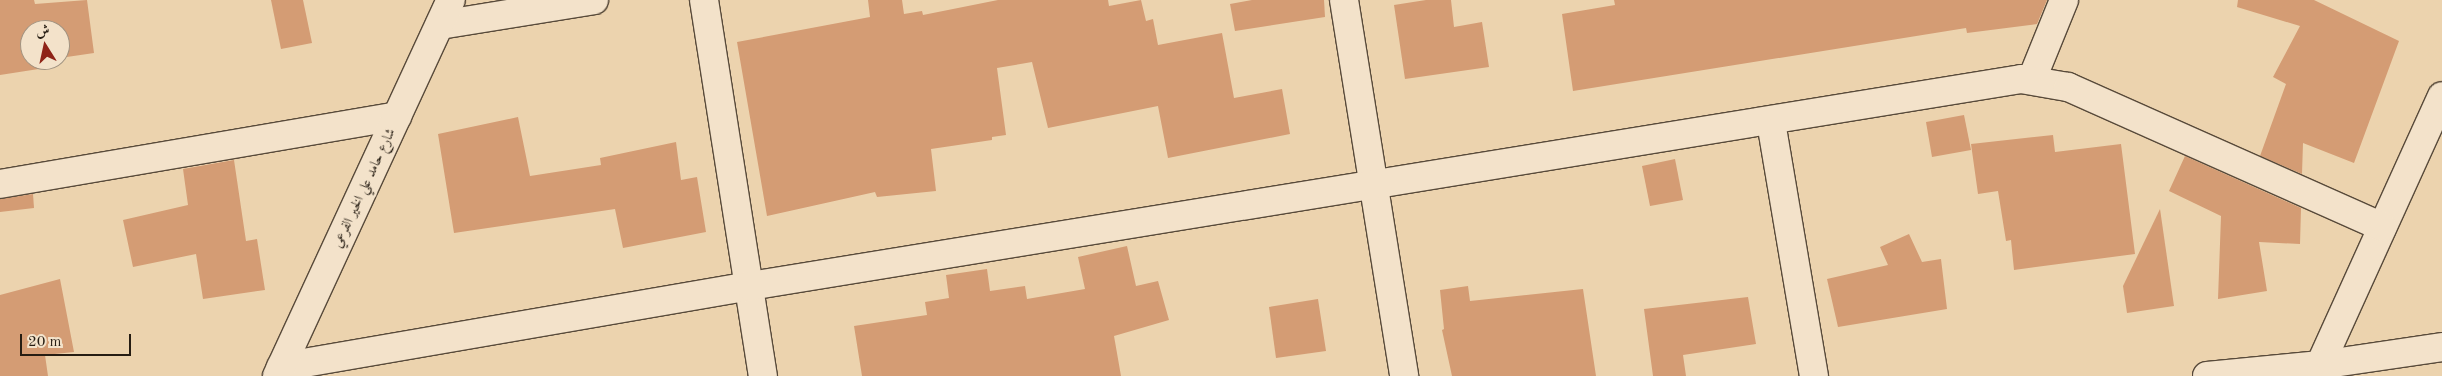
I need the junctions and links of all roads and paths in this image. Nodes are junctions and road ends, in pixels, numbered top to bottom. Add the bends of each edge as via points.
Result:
1 (451, 0) edge
2 (594, 0) edge
3 (704, 0) edge
4 (1344, 0) edge
5 (2064, 0) edge
6 (440, 25) junction
7 (2032, 80) junction
8 (2442, 96) edge
9 (397, 116) junction
10 (1771, 122) junction
11 (0, 184) edge
12 (1374, 186) junction
13 (2382, 227) junction
14 (750, 286) junction
15 (2442, 347) edge
16 (2320, 365) junction
17 (279, 372) edge
18 (2265, 372) edge
19 (763, 376) edge
20 (1404, 376) edge
21 (1814, 376) edge
22 (2207, 376) edge

1 - 6 street, شارع حامد علي الخير الفرعي
2 - 6 street
3 - 14 street
4 - 12 street
5 - 7 street
6 - 9 street, شارع حامد علي الخير الفرعي
7 - 10 street via 2008,80
7 - 13 street via 2068,87
8 - 13 street
9 - 11 street
9 - 17 street, شارع حامد علي الخير الفرعي
10 - 12 street
10 - 21 street
12 - 14 street
12 - 20 street
13 - 16 street
14 - 17 street
14 - 19 street
15 - 16 street
16 - 18 street
18 - 22 street

